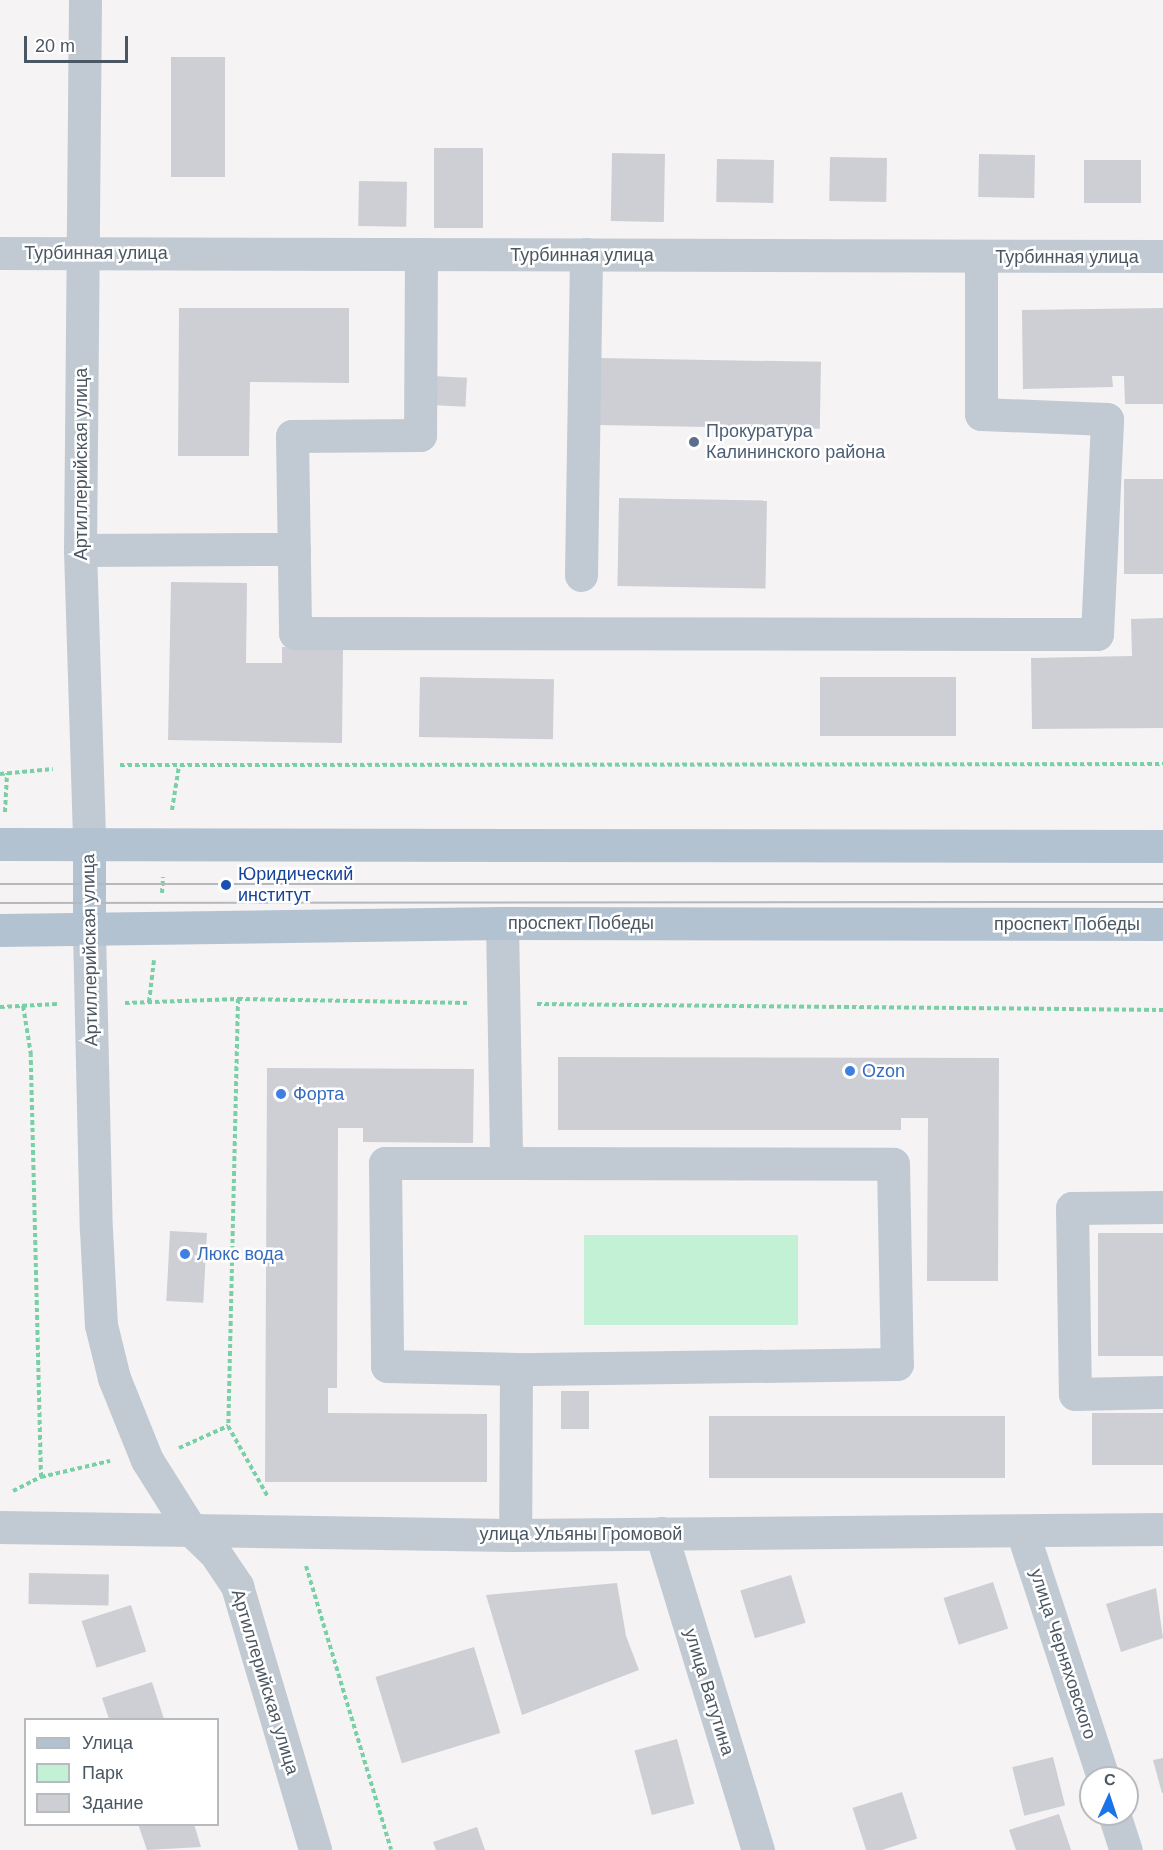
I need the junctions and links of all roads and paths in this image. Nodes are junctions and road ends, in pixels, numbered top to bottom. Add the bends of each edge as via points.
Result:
1 (85, 0) edge
2 (0, 253) edge
3 (83, 253) junction
4 (421, 254) junction
5 (586, 254) junction
6 (1163, 256) edge
7 (981, 257) junction
8 (294, 549) junction
9 (80, 550) junction
10 (581, 576) dead end
11 (1163, 764) edge
12 (86, 765) junction
13 (179, 766) junction
14 (0, 774) edge
15 (0, 844) edge
16 (89, 844) junction
17 (167, 844) junction
18 (1163, 846) edge
19 (502, 923) junction
20 (1163, 924) edge
21 (0, 930) edge
22 (157, 930) junction
23 (89, 931) junction
24 (238, 999) junction
25 (505, 1003) junction
26 (22, 1005) dead end
27 (1163, 1010) edge
28 (507, 1163) junction
29 (1163, 1207) edge
30 (516, 1369) junction
31 (1163, 1392) edge
32 (13, 1491) dead end
33 (0, 1527) edge
34 (191, 1530) junction
35 (1163, 1530) edge
36 (1022, 1531) junction
37 (288, 1532) junction
38 (661, 1533) junction
39 (515, 1535) junction
40 (1099, 1766) edge
41 (1118, 1826) edge
42 (315, 1850) edge
43 (391, 1850) edge
44 (758, 1850) edge
45 (1126, 1850) edge

1 - 3 street, Артиллерийская улица
2 - 3 street, Турбинная улица
3 - 4 street, Турбинная улица
3 - 9 street, Артиллерийская улица
4 - 5 street, Турбинная улица
4 - 8 street via 420,435 292,436
5 - 7 street, Турбинная улица
5 - 10 street
6 - 7 street, Турбинная улица
7 - 8 street via 981,414 1107,419 1097,634 295,633
8 - 9 street
9 - 12 street, Артиллерийская улица
11 - 13 path
12 - 13 path
12 - 14 path
12 - 16 street, Артиллерийская улица
13 - 17 path
15 - 16 main road
16 - 17 main road
16 - 23 main road, Артиллерийская улица
17 - 18 main road
17 - 22 path
19 - 20 main road, проспект Победы
19 - 22 main road, проспект Победы
19 - 25 street
21 - 23 main road, проспект Победы
22 - 23 main road, проспект Победы
22 - 24 path via 148,1002
23 - 34 street, Артиллерийская улица via 102,1326 114,1378 147,1460
24 - 25 path
24 - 37 path via 228,1426
25 - 27 path
25 - 28 street
26 - 32 path via 30,1056 40,1477
28 - 30 street via 385,1163 387,1366
28 - 30 street via 893,1164 897,1364
29 - 31 street via 1072,1208 1075,1394
30 - 39 street
33 - 34 street, улица Ульяны Громовой
34 - 37 street, улица Ульяны Громовой
34 - 42 street, Артиллерийская улица via 215,1553 237,1586
35 - 36 street, улица Ульяны Громовой
36 - 38 street, улица Ульяны Громовой
36 - 40 street, улица Черняховского
37 - 39 street, улица Ульяны Громовой
37 - 43 path via 303,1557
38 - 39 street, улица Ульяны Громовой
38 - 44 street, улица Ватутина
41 - 45 street

